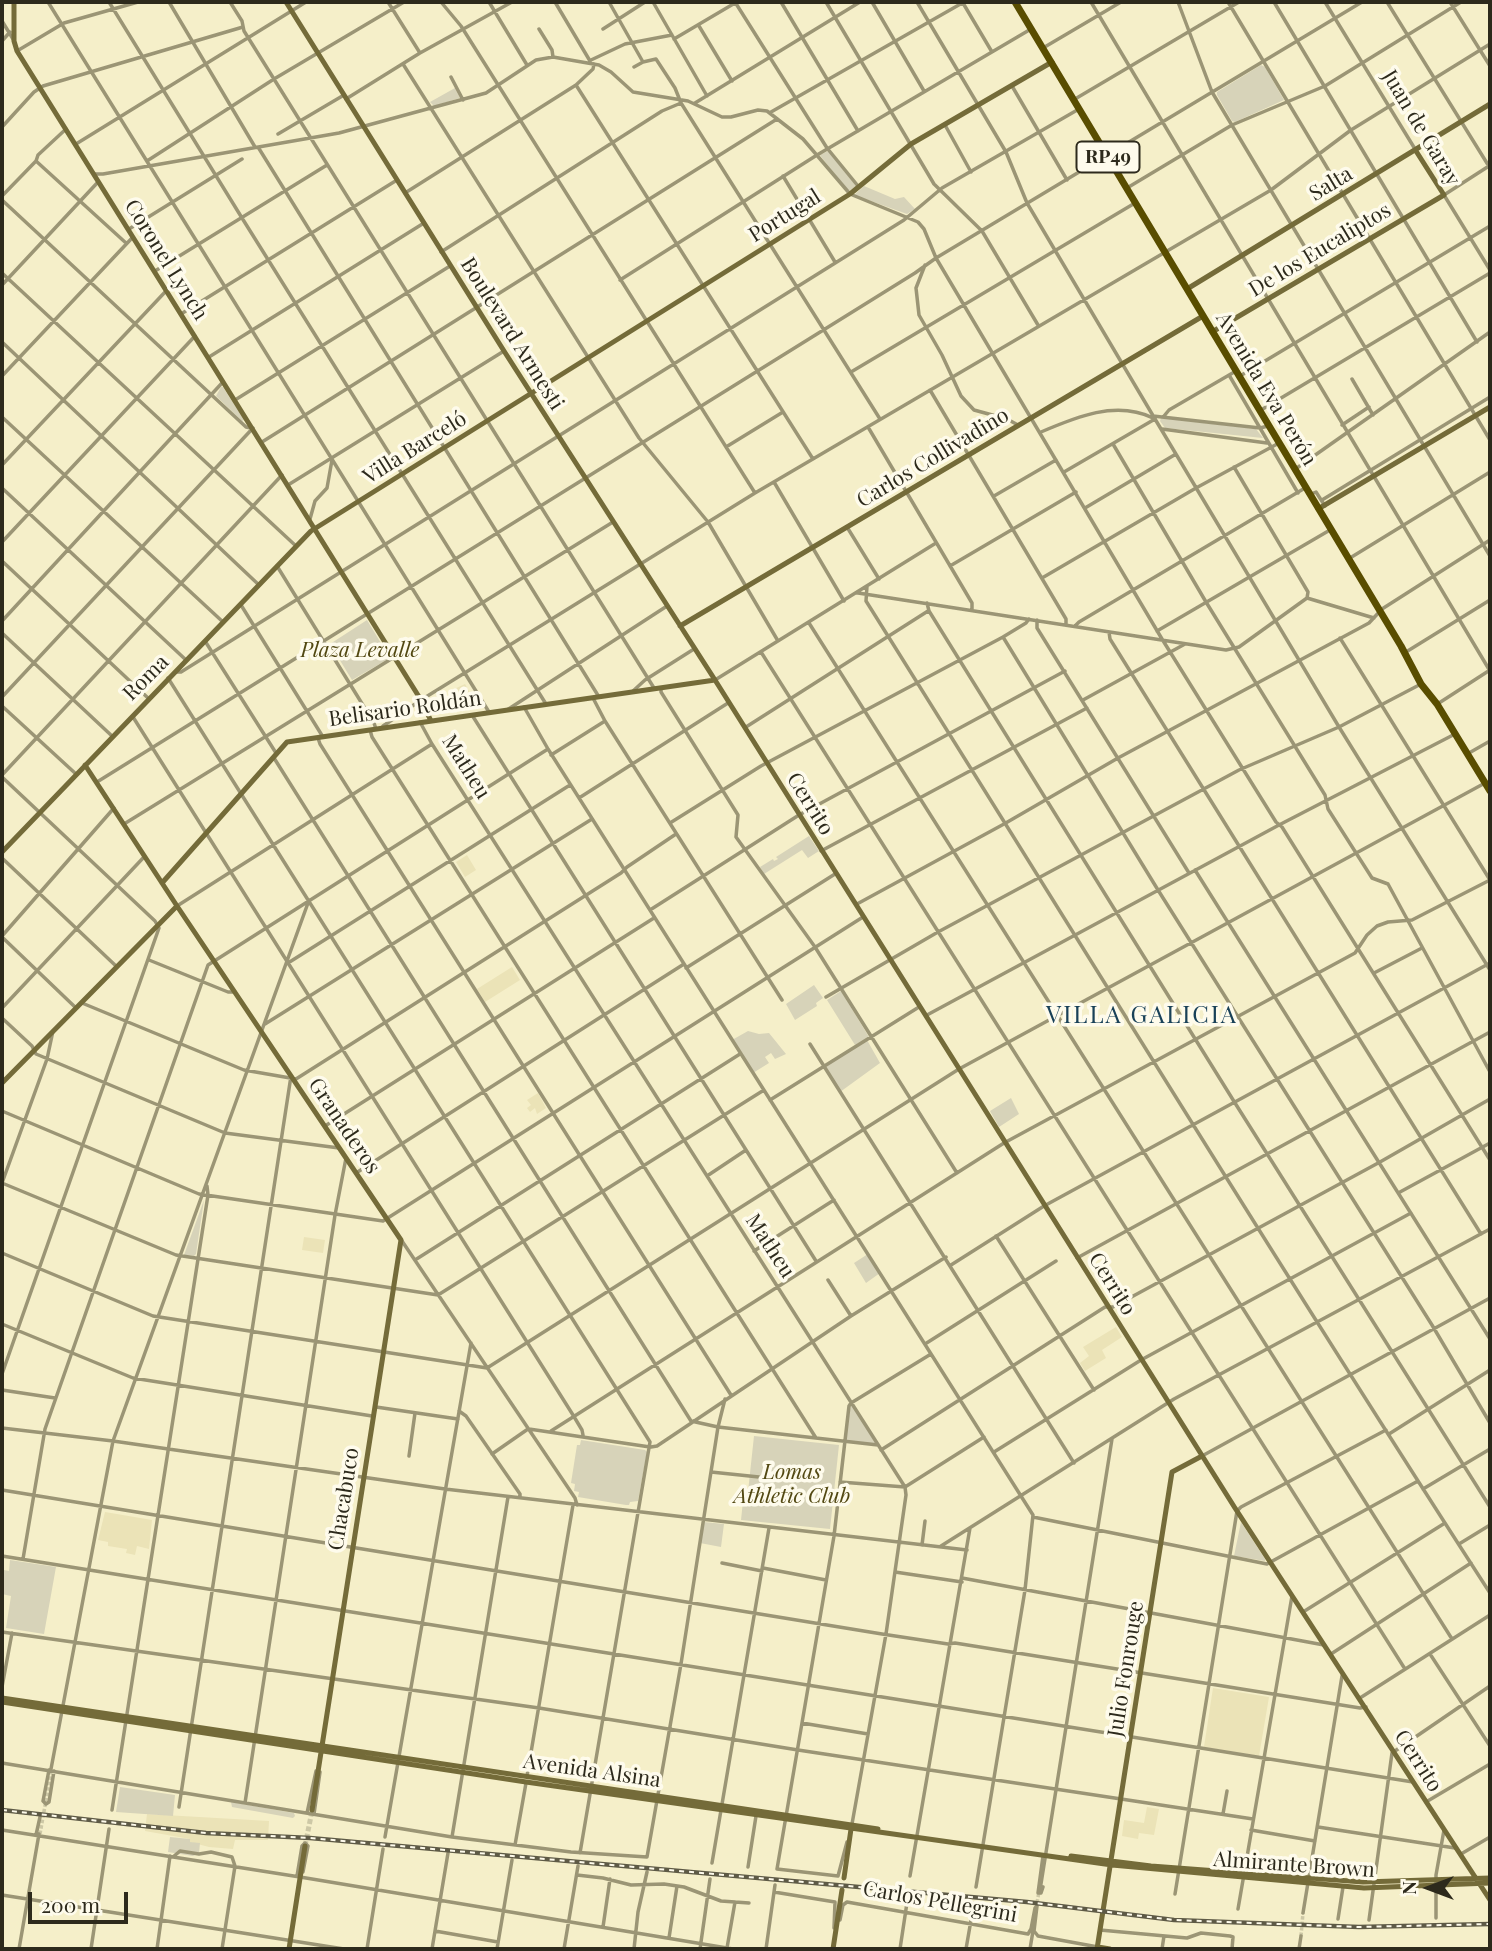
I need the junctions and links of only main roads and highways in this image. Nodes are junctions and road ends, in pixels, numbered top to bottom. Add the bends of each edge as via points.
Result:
1 (1015, 2) edge
2 (1490, 791) edge

1 - 2 main road, Avenida Eva Perón / RP49 via 1268,426 1272,444 1294,470 1304,492 1322,505 1330,530 1377,615

